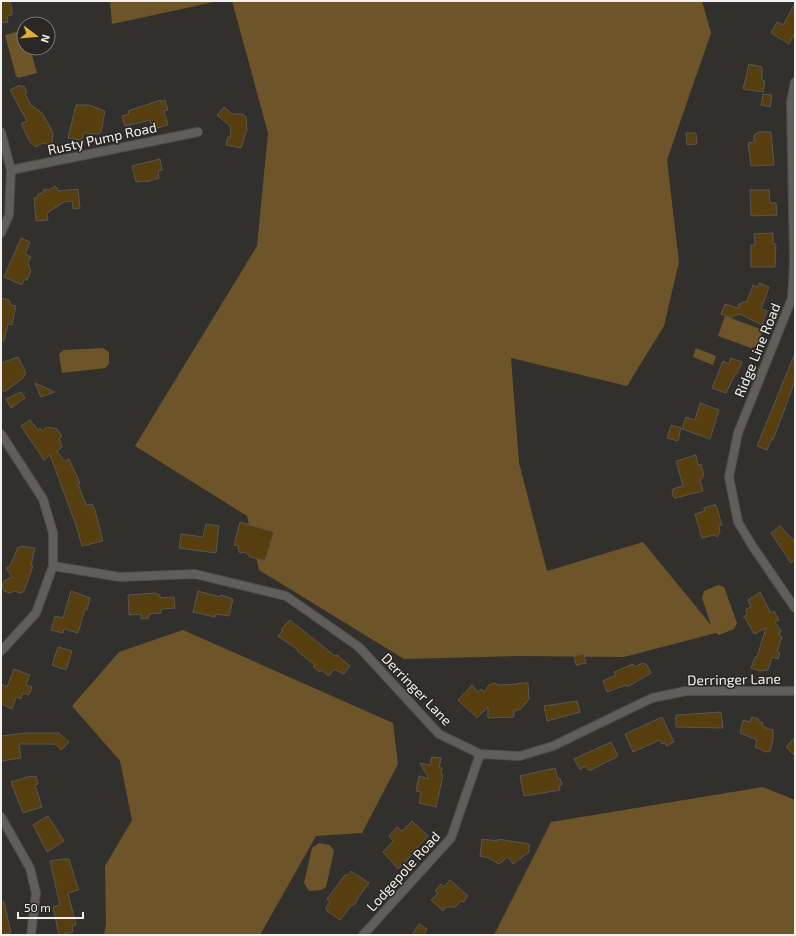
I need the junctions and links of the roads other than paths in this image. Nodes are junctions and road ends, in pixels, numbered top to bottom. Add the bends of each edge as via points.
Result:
1 (795, 82) edge
2 (1, 132) edge
3 (198, 132) dead end
4 (11, 170) junction
5 (1, 233) edge
6 (1, 434) edge
7 (53, 566) junction
8 (795, 608) edge
9 (1, 652) edge
10 (795, 691) edge
11 (480, 754) junction
12 (1, 817) edge
13 (31, 935) edge
14 (363, 935) edge

1 - 8 street, Ridge Line Road via 791,102 794,264 792,298 738,433 729,477 738,522
2 - 4 street
3 - 4 street, Rusty Pump Road
4 - 5 street via 9,215
6 - 7 street via 43,499 53,533
7 - 9 street via 36,613
7 - 11 street, Derringer Lane via 120,577 195,574 286,596 359,647 439,734
10 - 11 street, Derringer Lane via 686,691 652,698 553,746 520,756
11 - 14 street, Lodgepole Road via 451,838
12 - 13 street via 30,868 36,893

